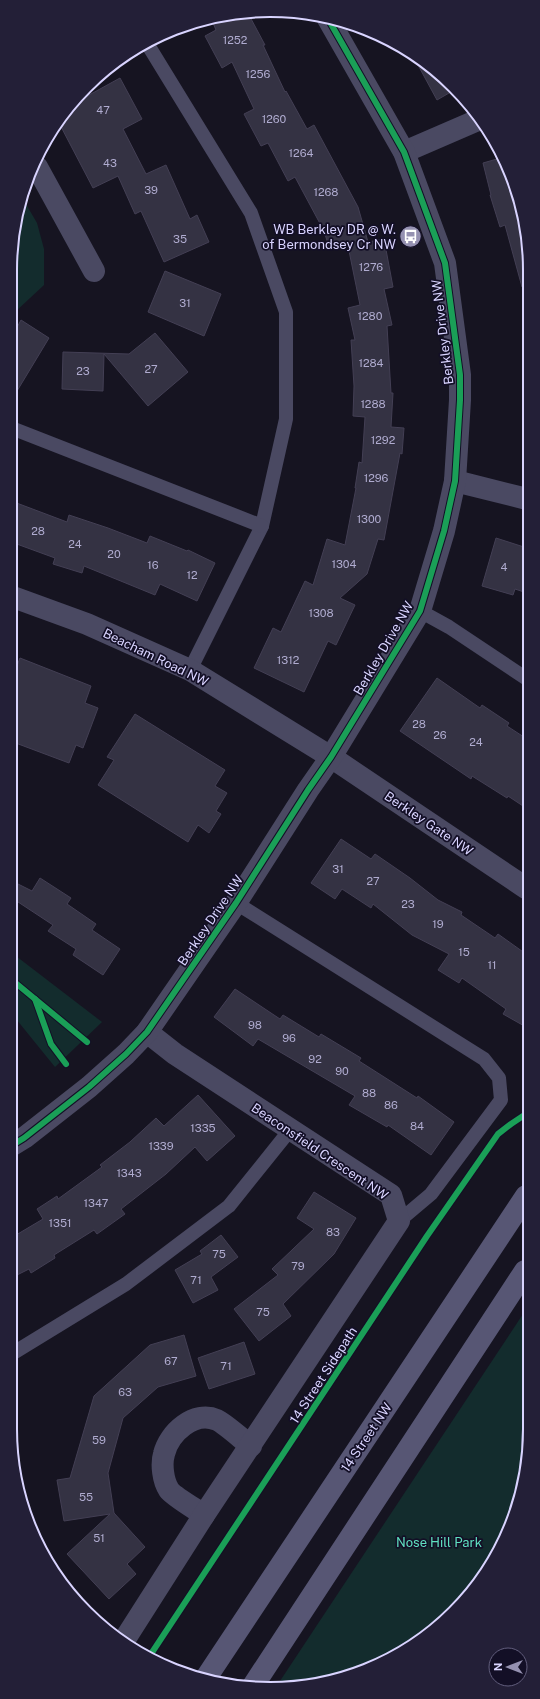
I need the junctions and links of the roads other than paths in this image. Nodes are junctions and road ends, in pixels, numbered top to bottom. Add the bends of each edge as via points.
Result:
1 (331, 25) edge
2 (150, 48) edge
3 (475, 121) edge
4 (404, 152) junction
5 (38, 169) edge
6 (94, 271) dead end
7 (17, 430) edge
8 (455, 481) junction
9 (523, 498) edge
10 (262, 526) junction
11 (17, 598) edge
12 (420, 611) junction
13 (190, 670) junction
14 (523, 676) edge
15 (331, 757) junction
16 (523, 886) edge
17 (236, 903) junction
18 (147, 1032) junction
19 (290, 1130) junction
20 (17, 1142) edge
21 (523, 1201) edge
22 (399, 1221) junction
23 (523, 1274) edge
24 (17, 1351) edge
25 (251, 1446) junction
26 (204, 1515) junction
27 (126, 1637) edge
28 (209, 1674) edge
29 (257, 1681) edge

1 - 4 street, Berkley Drive NW
2 - 10 lane via 251,213 286,312 286,419
3 - 4 street
4 - 8 street, Berkley Drive NW via 445,263 460,375
5 - 6 street
7 - 10 lane
8 - 9 street
8 - 12 street, Berkley Drive NW via 444,530
10 - 13 lane
11 - 13 street, Beacham Road NW via 87,624
12 - 14 lane
12 - 15 street, Berkley Drive NW
13 - 15 street, Beacham Road NW
15 - 16 street, Berkley Gate NW
15 - 17 street, Berkley Drive NW
17 - 18 street, Berkley Drive NW
17 - 22 lane via 484,1060 499,1078 501,1100 431,1194
18 - 19 street, Beaconsfield Crescent NW via 175,1054
18 - 20 street, Berkley Drive NW via 89,1087
19 - 22 street, Beaconsfield Crescent NW via 391,1195
19 - 24 lane via 229,1206 126,1284
21 - 28 main road, 14 Street NW
22 - 25 street
23 - 29 main road
25 - 26 street
25 - 26 street via 217,1420 201,1418 186,1424 174,1434 164,1454 163,1474 170,1490
26 - 27 street

